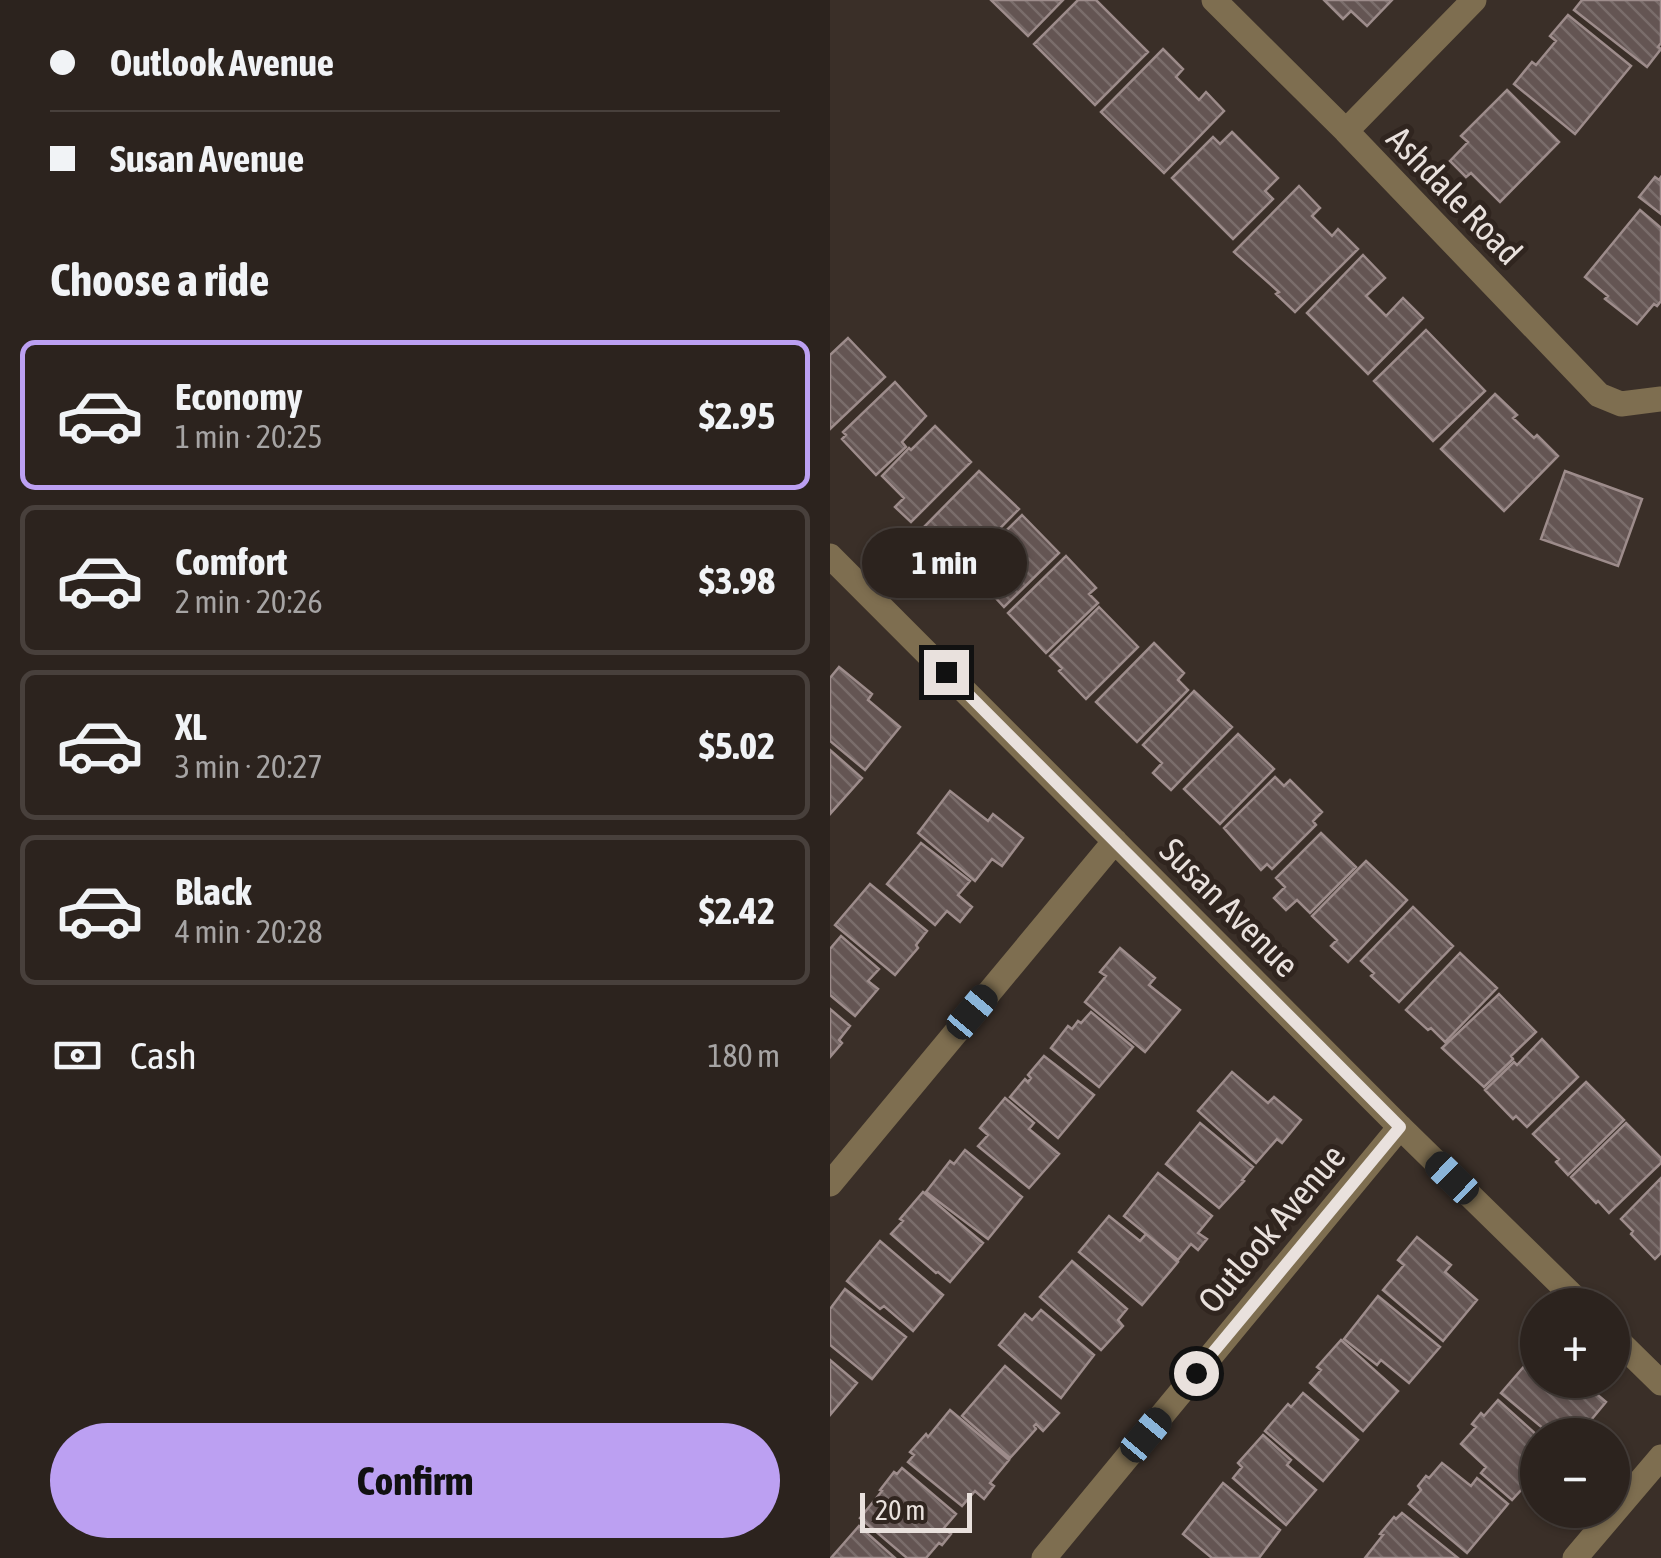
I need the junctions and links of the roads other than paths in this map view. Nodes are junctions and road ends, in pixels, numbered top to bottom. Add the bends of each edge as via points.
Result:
1 (1214, 0) edge
2 (1474, 0) edge
3 (1346, 131) junction
4 (1661, 400) edge
5 (831, 560) edge
6 (1115, 841) junction
7 (1400, 1127) junction
8 (830, 1184) edge
9 (1565, 1288) edge
10 (1630, 1353) edge
11 (1661, 1383) edge
12 (1661, 1458) edge
13 (1044, 1558) edge
14 (1575, 1558) edge

1 - 3 street, Ashdale Road
2 - 3 street
3 - 4 street, Ashdale Road via 1599,395 1621,404
5 - 6 street, Susan Avenue
6 - 7 street, Susan Avenue
6 - 8 street
7 - 9 street, Susan Avenue
7 - 13 street, Outlook Avenue
10 - 11 street
12 - 14 street

